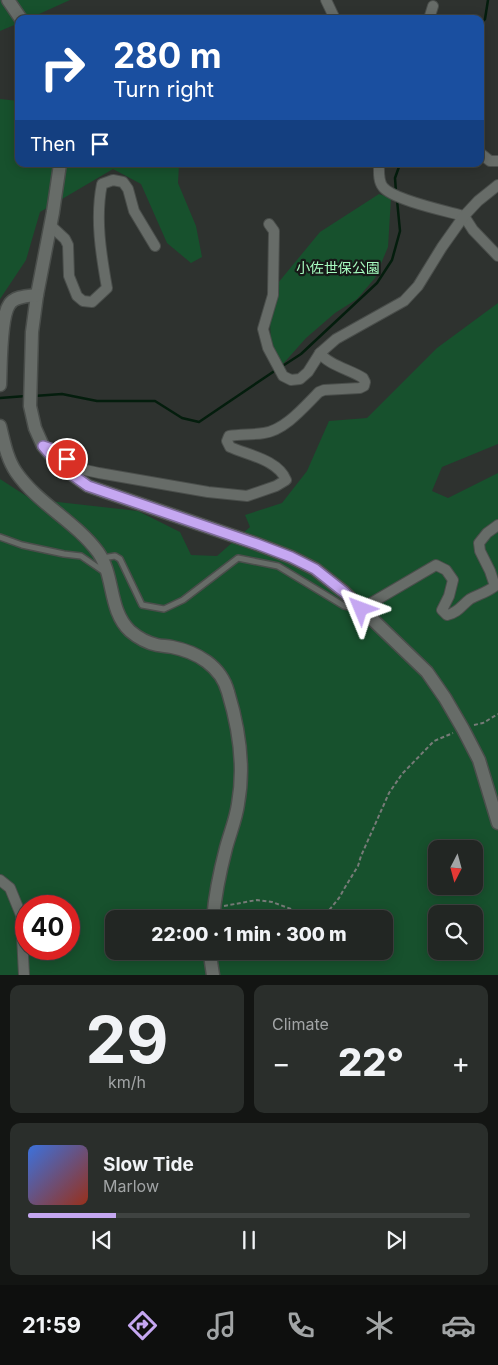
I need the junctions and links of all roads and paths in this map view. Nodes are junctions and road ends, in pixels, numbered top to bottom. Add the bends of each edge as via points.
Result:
1 (8, 0) edge
2 (326, 0) edge
3 (433, 6) dead end
4 (18, 15) edge
5 (333, 15) edge
6 (430, 15) edge
7 (484, 156) edge
8 (498, 161) edge
9 (60, 167) edge
10 (379, 167) edge
11 (498, 185) edge
12 (464, 216) junction
13 (269, 224) dead end
14 (50, 225) junction
15 (155, 246) dead end
16 (498, 256) edge
17 (37, 295) junction
18 (320, 353) junction
19 (0, 385) edge
20 (0, 426) edge
21 (43, 446) junction
22 (498, 525) edge
23 (0, 537) edge
24 (101, 558) junction
25 (108, 574) junction
26 (361, 609) junction
27 (498, 714) edge
28 (463, 729) junction
29 (498, 822) edge
30 (0, 880) edge
31 (215, 910) edge
32 (226, 910) edge
33 (294, 910) edge
34 (329, 910) edge
35 (210, 960) edge
36 (24, 975) edge
37 (213, 975) edge

1 - 4 street
2 - 5 street
3 - 6 street
7 - 8 street via 490,161
9 - 14 street
10 - 12 street via 382,186 391,192 413,202
11 - 12 street
12 - 16 street
12 - 18 street via 418,286 404,301 336,339
13 - 18 street via 274,231 273,295 263,329 268,348 283,376 291,380 300,379 308,372
14 - 15 street via 68,245 69,276 77,296 83,301 92,302 107,288 100,252 102,184 113,180 123,182 134,211
14 - 17 street
17 - 19 street via 18,298 9,304 4,317
17 - 21 street via 30,396 35,428
18 - 21 street via 363,378 364,386 319,392 277,430 229,436 230,447 263,460 284,474 286,480 263,491 247,496 208,492 98,473 76,468 58,451
20 - 24 street via 16,472 87,540
21 - 26 street via 60,466 88,486 291,557 315,569
22 - 26 street via 479,543 495,586 471,599 454,614 447,615 442,610 453,580 446,570 436,565
23 - 25 lane via 22,545 81,556
24 - 25 street
24 - 26 lane via 115,556 120,559 142,605 164,609 184,600 238,558 278,566 344,606
25 - 31 street via 121,621 132,633 157,645 195,654 220,673 228,690 241,750 242,776
26 - 28 street via 427,672
27 - 28 path
28 - 29 street via 479,760
28 - 34 path via 434,741 402,774 389,793 358,866
30 - 36 street via 10,888 21,915
32 - 33 path via 257,900
35 - 37 street

